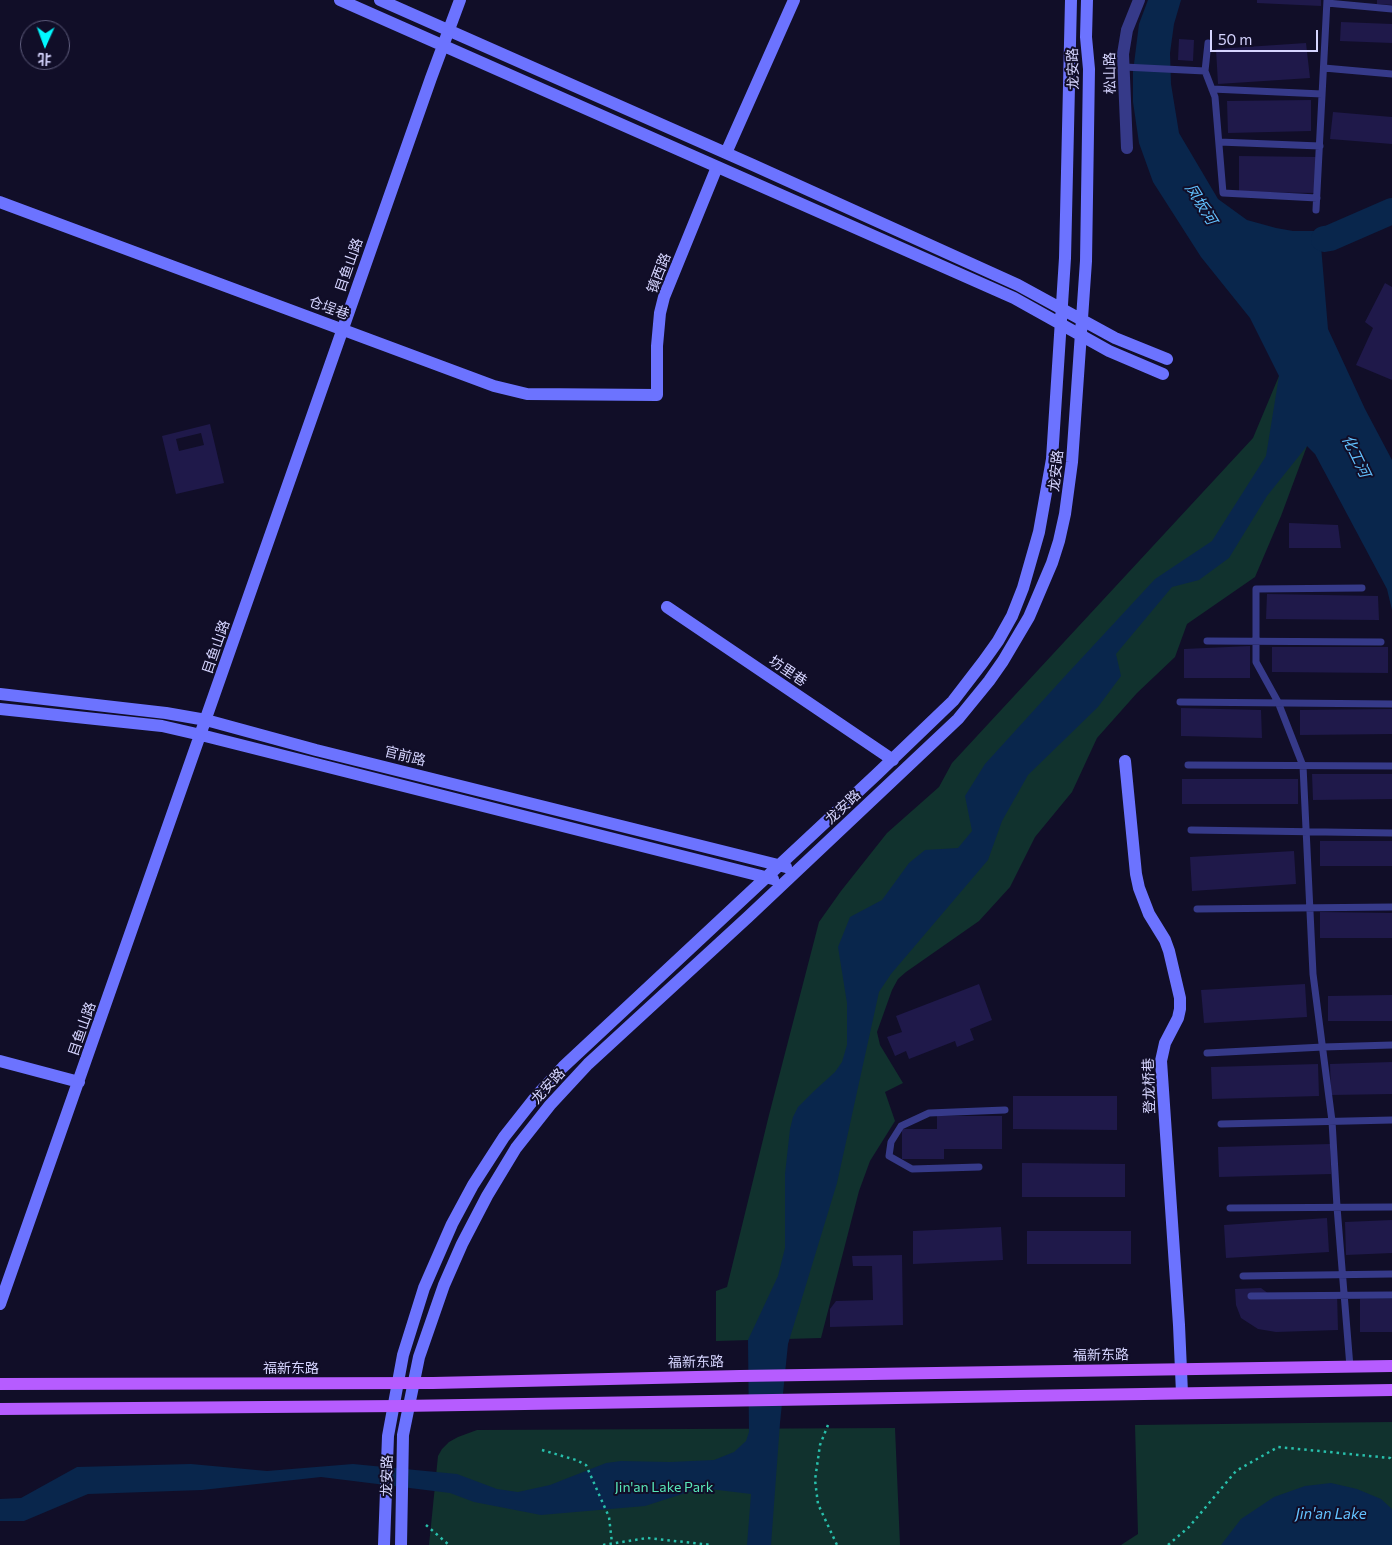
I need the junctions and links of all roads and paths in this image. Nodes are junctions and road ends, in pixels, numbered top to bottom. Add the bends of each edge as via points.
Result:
1 (340, 0) edge
2 (380, 0) edge
3 (460, 0) edge
4 (794, 0) edge
5 (1071, 0) edge
6 (1087, 0) edge
7 (1138, 0) edge
8 (1327, 2) edge
9 (1392, 9) edge
10 (448, 31) junction
11 (1208, 43) dead end
12 (443, 45) junction
13 (1124, 67) junction
14 (1324, 68) junction
15 (1205, 71) junction
16 (1392, 74) edge
17 (1212, 89) junction
18 (1322, 94) junction
19 (1219, 142) junction
20 (1320, 146) junction
21 (1127, 148) dead end
22 (726, 153) junction
23 (717, 167) junction
24 (1317, 198) junction
25 (0, 202) edge
26 (1316, 210) dead end
27 (1062, 310) junction
28 (1082, 320) junction
29 (1061, 324) junction
30 (343, 329) junction
31 (1081, 335) junction
32 (1167, 359) dead end
33 (1163, 374) dead end
34 (656, 396) joint
35 (1362, 588) dead end
36 (667, 607) dead end
37 (1207, 641) dead end
38 (1256, 641) junction
39 (1381, 642) dead end
40 (0, 694) edge
41 (1180, 702) dead end
42 (1278, 702) junction
43 (1392, 704) edge
44 (0, 709) edge
45 (206, 720) junction
46 (201, 735) junction
47 (892, 760) junction
48 (1125, 761) dead end
49 (1188, 764) dead end
50 (1303, 766) junction
51 (1392, 766) edge
52 (1191, 830) dead end
53 (1306, 832) junction
54 (1392, 833) edge
55 (780, 865) junction
56 (798, 870) junction
57 (767, 877) junction
58 (785, 882) junction
59 (1392, 907) edge
60 (1310, 908) junction
61 (1197, 909) dead end
62 (1392, 1045) edge
63 (1323, 1047) junction
64 (1207, 1053) dead end
65 (0, 1061) edge
66 (79, 1082) junction
67 (1005, 1110) dead end
68 (1392, 1120) edge
69 (1332, 1121) junction
70 (1221, 1124) dead end
71 (979, 1167) dead end
72 (1337, 1207) junction
73 (1392, 1207) edge
74 (1230, 1208) dead end
75 (1392, 1274) edge
76 (1343, 1275) junction
77 (1243, 1276) dead end
78 (1344, 1295) junction
79 (1392, 1295) edge
80 (1251, 1296) dead end
81 (0, 1304) edge
82 (1392, 1366) edge
83 (1350, 1367) junction
84 (1180, 1369) junction
85 (398, 1383) junction
86 (414, 1383) junction
87 (0, 1384) edge
88 (1392, 1390) edge
89 (1182, 1393) junction
90 (394, 1406) junction
91 (409, 1406) junction
92 (0, 1408) edge
93 (828, 1424) dead end
94 (542, 1450) dead end
95 (1392, 1460) edge
96 (426, 1525) dead end
97 (612, 1544) junction
98 (384, 1545) edge
99 (401, 1545) edge
100 (449, 1545) edge
101 (603, 1545) edge
102 (712, 1545) edge
103 (837, 1545) edge
104 (1168, 1545) edge

1 - 12 main road
2 - 10 main road
3 - 10 main road, 目鱼山路
4 - 22 main road
5 - 27 main road, 龙安路
6 - 28 main road, 龙安路 via 1089,78
7 - 13 street, 松山路 via 1126,36
8 - 9 lane
8 - 14 lane
10 - 12 main road, 目鱼山路
10 - 22 main road
11 - 15 lane
12 - 23 main road
12 - 30 main road, 目鱼山路
13 - 15 lane
13 - 21 street, 松山路
14 - 16 lane
14 - 18 lane
15 - 17 lane
17 - 18 lane
17 - 19 lane
18 - 20 lane
19 - 20 lane
19 - 24 lane via 1223,193
20 - 24 lane
22 - 27 main road via 1018,285
23 - 29 main road via 1014,298
23 - 34 main road, 镇西路 via 664,297 657,346
24 - 26 lane
25 - 30 main road, 仓埕巷
27 - 28 main road
27 - 29 main road, 龙安路
28 - 31 main road, 龙安路
28 - 32 main road via 1115,338
29 - 31 main road
29 - 47 main road, 龙安路 via 1052,459 1039,532 1012,616 953,701
30 - 34 main road, 仓埕巷 via 511,391
30 - 45 main road, 目鱼山路
31 - 33 main road
31 - 56 main road, 龙安路 via 1073,454 1065,514 1052,563 1029,617 989,681 958,719
35 - 38 lane via 1256,589
36 - 47 main road, 坊里巷
37 - 38 lane
38 - 39 lane
38 - 42 lane via 1256,662
40 - 45 main road, 官前路
41 - 42 lane
42 - 43 lane
42 - 50 lane
44 - 46 main road via 162,726
45 - 46 main road, 目鱼山路
45 - 55 main road, 官前路
46 - 57 main road
46 - 66 main road, 目鱼山路
47 - 55 main road, 龙安路
48 - 84 main road, 登龙桥巷 via 1139,888 1167,946 1180,998 1178,1018 1164,1043 1161,1061
49 - 50 lane
50 - 51 lane
50 - 53 lane
52 - 53 lane
53 - 54 lane
53 - 60 lane
55 - 56 main road, 官前路
55 - 57 main road, 龙安路
56 - 58 main road, 龙安路
57 - 58 main road
57 - 85 main road, 龙安路 via 563,1067 509,1131 473,1184 432,1267 403,1355
58 - 86 main road, 龙安路 via 588,1064 521,1141 462,1244 419,1357
59 - 60 lane
60 - 61 lane
60 - 63 lane via 1313,974
62 - 63 lane
63 - 64 lane
63 - 69 lane
65 - 66 main road
66 - 81 main road, 目鱼山路
67 - 71 lane via 930,1113 901,1126 891,1142 889,1156 912,1169
68 - 69 lane
69 - 70 lane
69 - 72 lane
72 - 73 lane
72 - 74 lane
72 - 76 lane
75 - 76 lane
76 - 77 lane
76 - 78 lane
78 - 79 lane
78 - 80 lane
78 - 83 lane
82 - 83 main road, 福新东路
83 - 84 main road, 福新东路
84 - 86 main road, 福新东路
84 - 89 main road, 登龙桥巷
85 - 86 main road, 福新东路
85 - 87 main road, 福新东路
85 - 90 main road, 龙安路
86 - 91 main road, 龙安路
88 - 89 main road
89 - 91 main road
90 - 91 main road
90 - 92 main road
90 - 98 main road, 龙安路 via 388,1436
91 - 99 main road, 龙安路 via 403,1443
93 - 103 path via 820,1445 815,1480 818,1504
94 - 97 path via 586,1465 609,1517
95 - 104 path via 1278,1447 1236,1471 1189,1527
96 - 100 path
97 - 101 path
97 - 102 path via 647,1538

